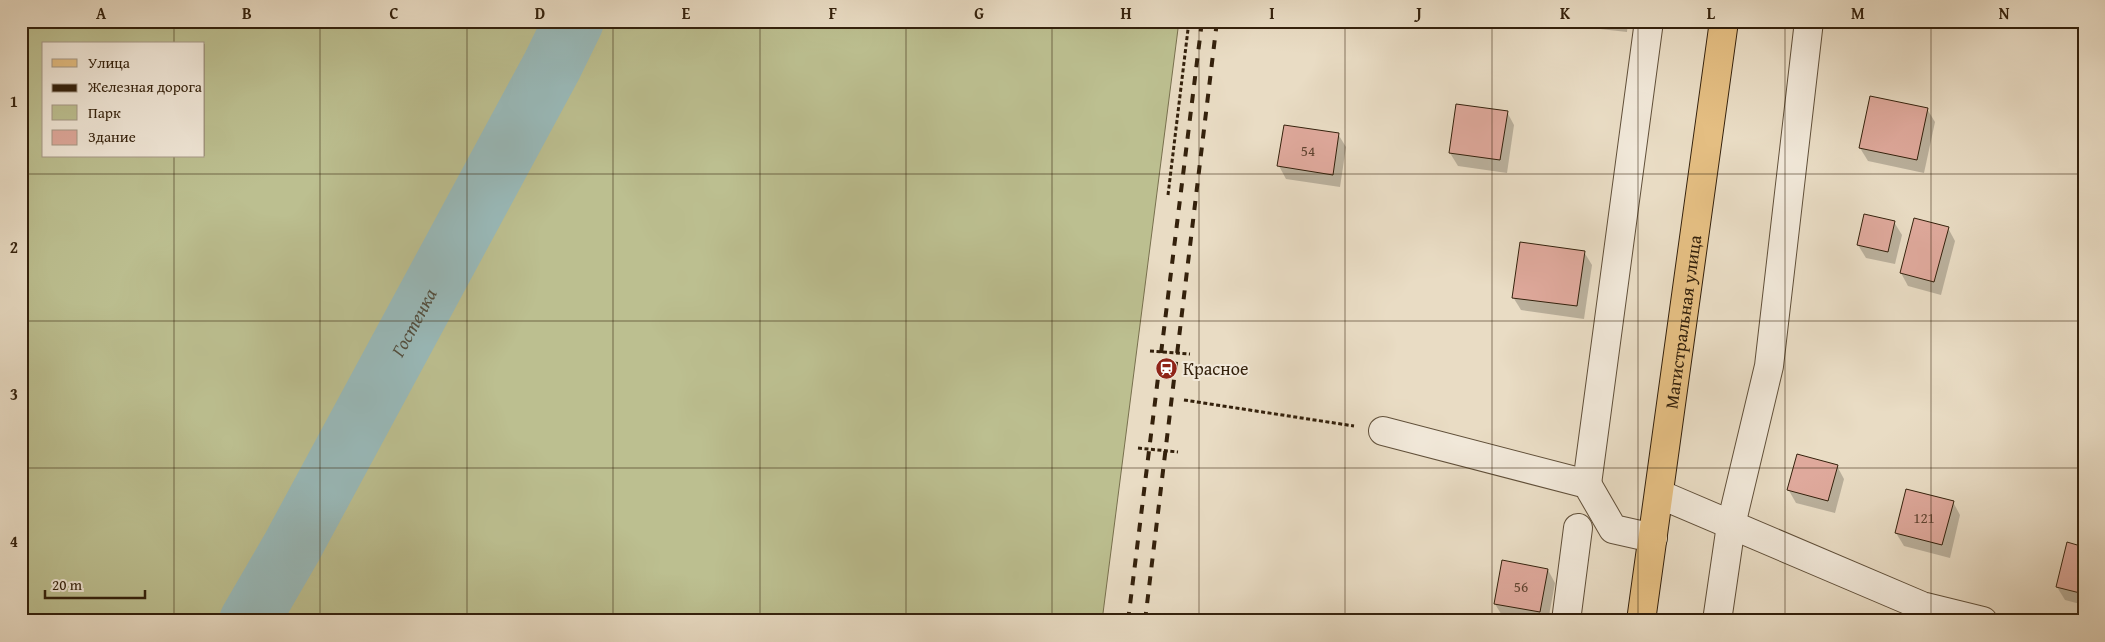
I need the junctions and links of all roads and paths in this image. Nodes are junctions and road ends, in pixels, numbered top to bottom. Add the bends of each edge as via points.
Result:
1 (1189, 21) edge
2 (1649, 21) edge
3 (1724, 21) edge
4 (1808, 21) edge
5 (1168, 195) dead end
6 (1150, 351) dead end
7 (1190, 354) dead end
8 (1184, 400) dead end
9 (1383, 431) joint
10 (1138, 448) dead end
11 (1178, 452) dead end
12 (1587, 484) junction
13 (1659, 494) junction
14 (1731, 525) junction
15 (1578, 528) dead end
16 (1653, 538) junction
17 (1566, 621) edge
18 (1641, 621) edge
19 (1716, 621) edge
20 (1982, 621) edge

1 - 5 path
2 - 12 street
3 - 13 main road, Магистральная улица
4 - 14 street via 1769,366
6 - 7 path
8 - 9 path
9 - 12 street
10 - 11 path
12 - 16 street via 1613,529
13 - 14 street
13 - 16 main road, Магистральная улица
14 - 19 street
14 - 20 street via 1922,606
15 - 17 street
16 - 18 main road, Магистральная улица

